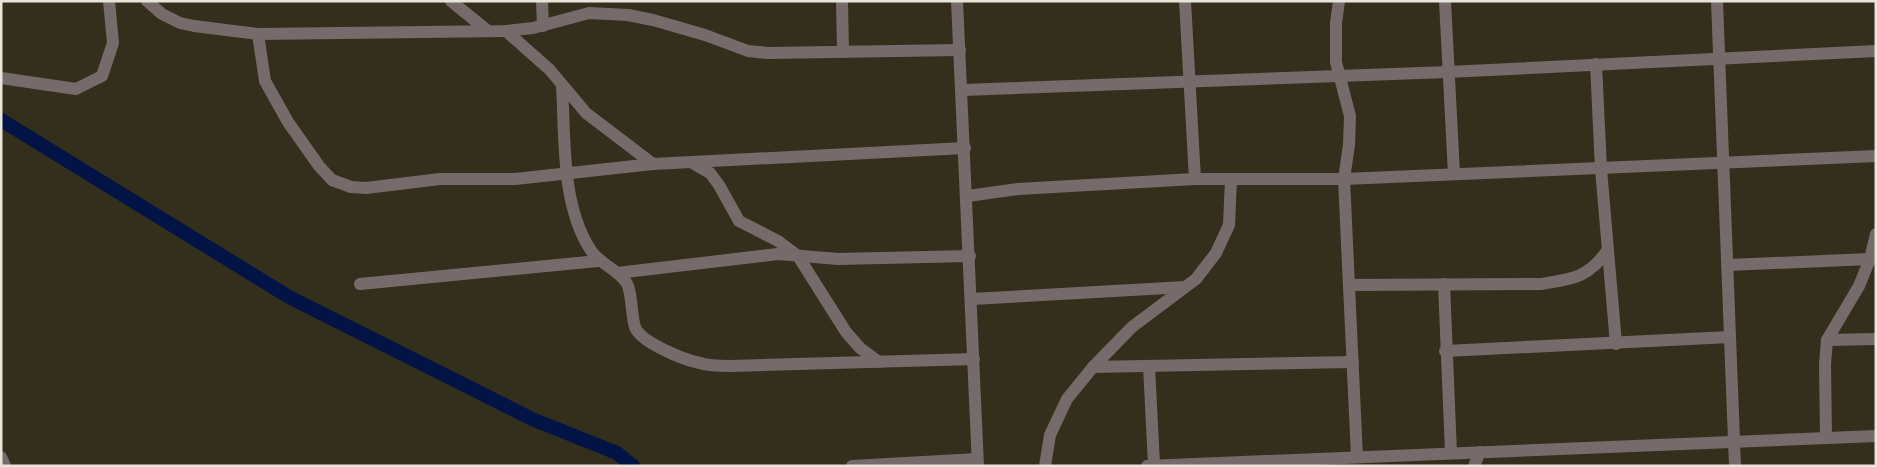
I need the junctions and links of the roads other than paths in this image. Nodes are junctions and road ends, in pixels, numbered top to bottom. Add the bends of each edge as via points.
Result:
1 (109, 1) edge
2 (147, 1) edge
3 (451, 1) edge
4 (542, 1) edge
5 (842, 1) edge
6 (957, 1) edge
7 (1185, 1) edge
8 (1339, 1) edge
9 (1445, 1) edge
10 (1717, 1) edge
11 (543, 26) junction
12 (506, 31) junction
13 (488, 32) junction
14 (258, 34) junction
15 (960, 50) junction
16 (1876, 50) edge
17 (843, 52) junction
18 (1720, 57) junction
19 (1596, 64) junction
20 (1448, 72) junction
21 (1340, 75) junction
22 (1, 78) edge
23 (1188, 82) junction
24 (562, 85) junction
25 (962, 90) junction
26 (965, 148) junction
27 (1876, 156) edge
28 (690, 162) junction
29 (1725, 162) junction
30 (653, 164) junction
31 (1601, 169) junction
32 (566, 174) junction
33 (1454, 174) junction
34 (1195, 179) junction
35 (1231, 179) junction
36 (1344, 179) junction
37 (968, 196) junction
38 (1876, 234) edge
39 (1607, 251) junction
40 (798, 256) junction
41 (970, 256) junction
42 (1870, 259) junction
43 (598, 261) junction
44 (1728, 265) junction
45 (617, 273) junction
46 (360, 284) dead end
47 (1444, 284) junction
48 (1350, 285) junction
49 (1185, 286) junction
50 (972, 299) junction
51 (1730, 337) junction
52 (1876, 339) edge
53 (1827, 340) junction
54 (1616, 344) junction
55 (1445, 351) junction
56 (974, 360) junction
57 (880, 362) junction
58 (1353, 362) junction
59 (1149, 366) junction
60 (1093, 367) junction
61 (1876, 436) edge
62 (1826, 438) junction
63 (1735, 442) junction
64 (1451, 452) junction
65 (1480, 452) junction
66 (1, 457) edge
67 (1357, 457) junction
68 (978, 463) edge
69 (1188, 464) edge
70 (1154, 465) edge
71 (5, 466) edge
72 (852, 466) edge
73 (1045, 466) edge
74 (1147, 466) edge
75 (1474, 466) edge
76 (1735, 466) edge

1 - 22 street via 113,43 102,76 76,89
2 - 14 street via 162,14 180,22
3 - 13 street
4 - 11 street
5 - 17 street
6 - 15 street
7 - 23 street
8 - 21 street via 1335,42
9 - 20 street
10 - 18 street
11 - 12 street
11 - 17 street via 589,13 628,15 705,34 748,51
12 - 13 street
12 - 24 street via 535,55
13 - 14 street
14 - 32 street via 265,81 288,122 332,180 366,188 440,178 516,179
15 - 17 street
15 - 25 street
16 - 18 street
18 - 19 street
18 - 29 street
19 - 20 street
19 - 31 street
20 - 21 street
20 - 33 street
21 - 23 street
21 - 36 street via 1350,116
23 - 25 street
23 - 34 street
24 - 30 street via 586,113
24 - 32 street
25 - 26 street
26 - 28 street
26 - 37 street
27 - 29 street
28 - 30 street
28 - 40 street via 715,179 739,221 778,241
29 - 31 street
29 - 44 street
30 - 32 street
31 - 33 street
31 - 39 street
32 - 43 street via 579,226
33 - 36 street
34 - 35 street
34 - 37 street via 1018,189
35 - 36 street
35 - 49 street via 1229,225 1216,253 1196,278
36 - 48 street
37 - 41 street
38 - 42 street
39 - 47 street via 1596,267 1572,279 1541,284
39 - 54 street
40 - 41 street via 838,259
40 - 45 street via 752,256
40 - 57 street via 846,332 860,348
41 - 50 street
42 - 44 street
42 - 53 street via 1859,286
43 - 45 street
43 - 46 street
44 - 51 street
45 - 57 street via 627,284 635,329 646,340 699,363 758,367
47 - 48 street
47 - 55 street
48 - 58 street
49 - 50 street
49 - 60 street via 1132,327
50 - 56 street
51 - 54 street
51 - 63 street
52 - 53 street
53 - 62 street via 1824,364
54 - 55 street
55 - 64 street
56 - 57 street
56 - 68 street
58 - 59 street
58 - 67 street
59 - 60 street
59 - 70 street
60 - 73 street via 1067,399 1050,435
61 - 62 street
62 - 63 street
63 - 65 street
63 - 76 street
64 - 65 street
64 - 67 street
65 - 75 street
66 - 71 street
67 - 69 street
68 - 72 street
69 - 70 street
70 - 74 street

